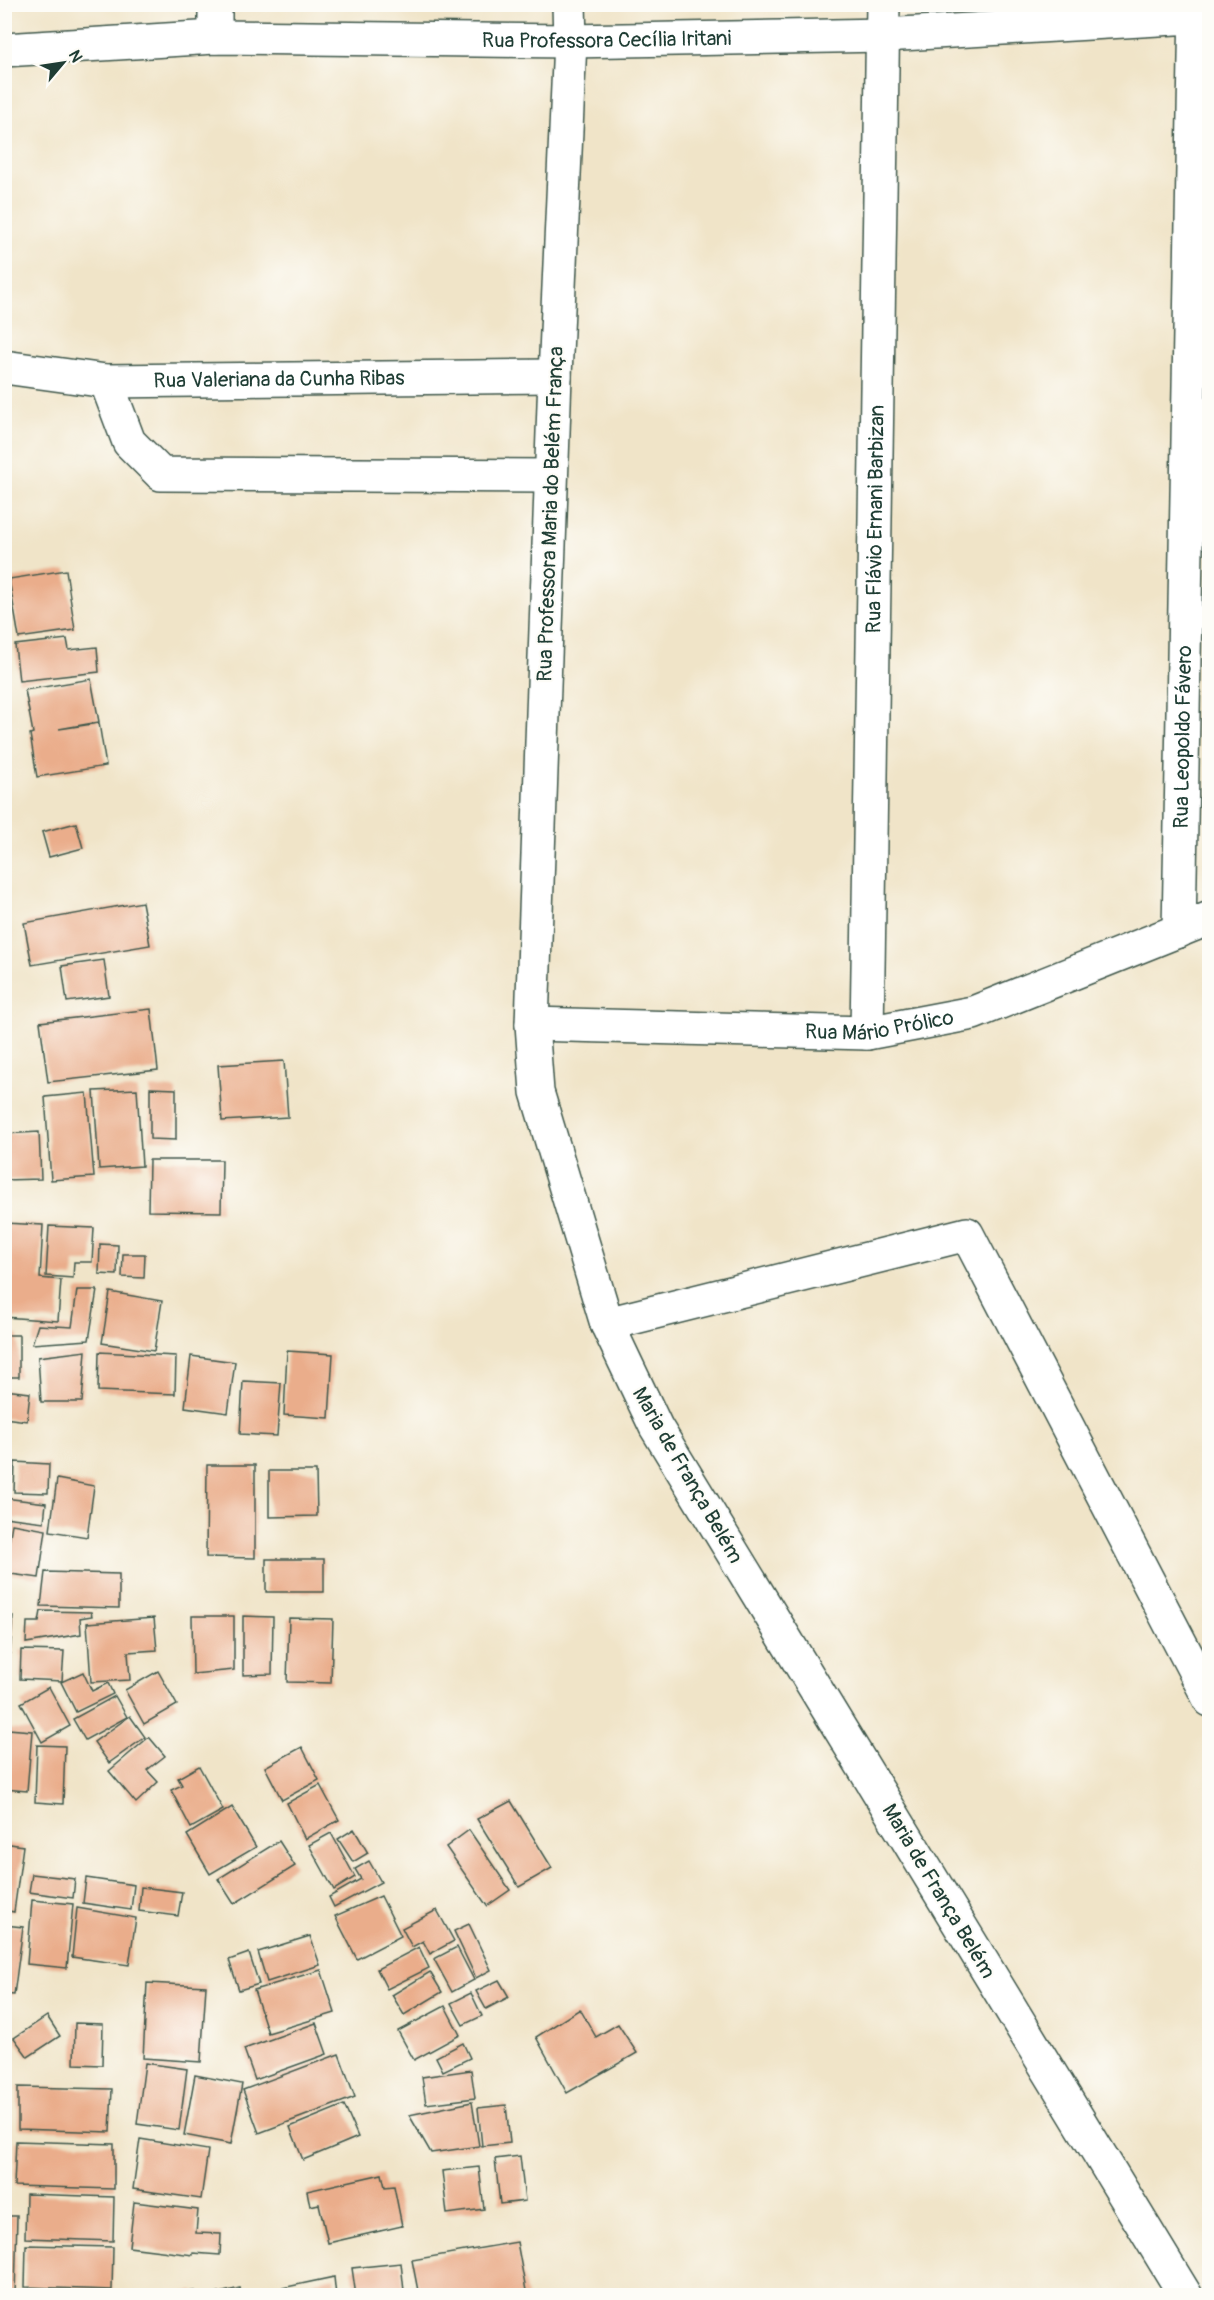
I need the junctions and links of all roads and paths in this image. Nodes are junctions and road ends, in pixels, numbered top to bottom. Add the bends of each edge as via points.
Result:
1 (215, 4) edge
2 (569, 4) edge
3 (1201, 12) edge
4 (884, 20) edge
5 (215, 37) junction
6 (570, 41) junction
7 (4, 50) edge
8 (4, 367) edge
9 (555, 376) junction
10 (106, 381) junction
11 (551, 476) junction
12 (1209, 918) edge
13 (1179, 931) junction
14 (532, 1024) junction
15 (867, 1033) junction
16 (607, 1324) junction
17 (1209, 1700) edge
18 (1186, 2295) edge

1 - 5 street
2 - 6 street, Rua Professora Maria do Belém França
3 - 4 street, Rua Professora Cecília Iritani
3 - 13 street, Rua Leopoldo Fávero
4 - 6 street, Rua Professora Cecília Iritani
4 - 15 street, Rua Flávio Ernani Barbizan
5 - 6 street, Rua Professora Cecília Iritani
5 - 7 street, Rua Professora Cecília Iritani
6 - 9 street, Rua Professora Maria do Belém França
8 - 10 street, Rua Valeriana da Cunha Ribas
9 - 10 street, Rua Valeriana da Cunha Ribas
9 - 11 street, Rua Professora Maria do Belém França
10 - 11 street via 129,442 161,474
11 - 14 street, Rua Professora Maria do Belém França
12 - 13 street, Rua Mário Prólico
13 - 15 street, Rua Mário Prólico via 972,1013
14 - 15 street, Rua Mário Prólico
14 - 16 street, Rua Professora Maria do Belém França via 537,1092
16 - 17 street via 967,1234
16 - 18 street, Maria de França Belém via 656,1427

